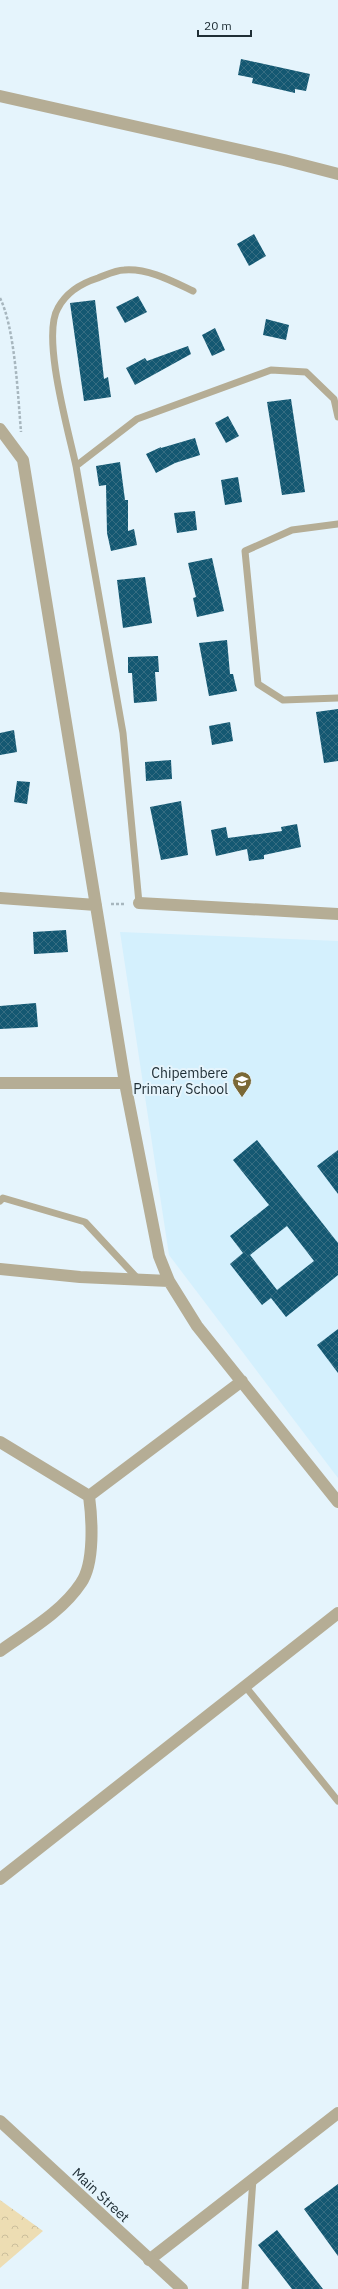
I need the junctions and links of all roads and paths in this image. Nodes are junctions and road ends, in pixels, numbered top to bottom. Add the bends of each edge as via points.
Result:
1 (0, 96) edge
2 (338, 174) edge
3 (193, 291) dead end
4 (0, 298) edge
5 (338, 417) edge
6 (0, 429) edge
7 (23, 460) junction
8 (76, 466) junction
9 (338, 524) edge
10 (338, 698) edge
11 (0, 898) edge
12 (139, 903) junction
13 (96, 905) junction
14 (338, 914) edge
15 (0, 1083) edge
16 (125, 1083) junction
17 (0, 1201) edge
18 (0, 1269) edge
19 (138, 1279) junction
20 (169, 1281) junction
21 (242, 1381) junction
22 (0, 1442) edge
23 (90, 1496) junction
24 (338, 1502) edge
25 (338, 1613) edge
26 (0, 1651) edge
27 (245, 1686) junction
28 (338, 1802) edge
29 (0, 1879) edge
30 (338, 2113) edge
31 (0, 2121) edge
32 (253, 2180) junction
33 (149, 2260) junction
34 (182, 2289) edge
35 (245, 2289) edge

1 - 2 street
3 - 8 lane via 167,278 124,270 72,290 57,309 52,332 53,355
4 - 7 path via 11,340
5 - 8 lane via 334,399 306,372 271,370 137,419
6 - 7 street
7 - 13 street
8 - 12 lane via 123,733
9 - 10 lane via 292,530 245,551 258,684 283,700
11 - 13 street
12 - 13 path
12 - 14 street
13 - 16 street
15 - 16 street
16 - 20 street via 159,1256
17 - 19 lane via 3,1198 85,1222
18 - 19 street via 80,1277
19 - 20 street
20 - 21 street via 197,1326
21 - 23 street
21 - 24 street
22 - 23 street
23 - 26 street via 92,1523 88,1562 82,1582 57,1609
25 - 27 street
27 - 28 lane
27 - 29 street
30 - 32 street
31 - 33 street, Main Street
32 - 33 street
32 - 35 lane
33 - 34 street, Main Street

